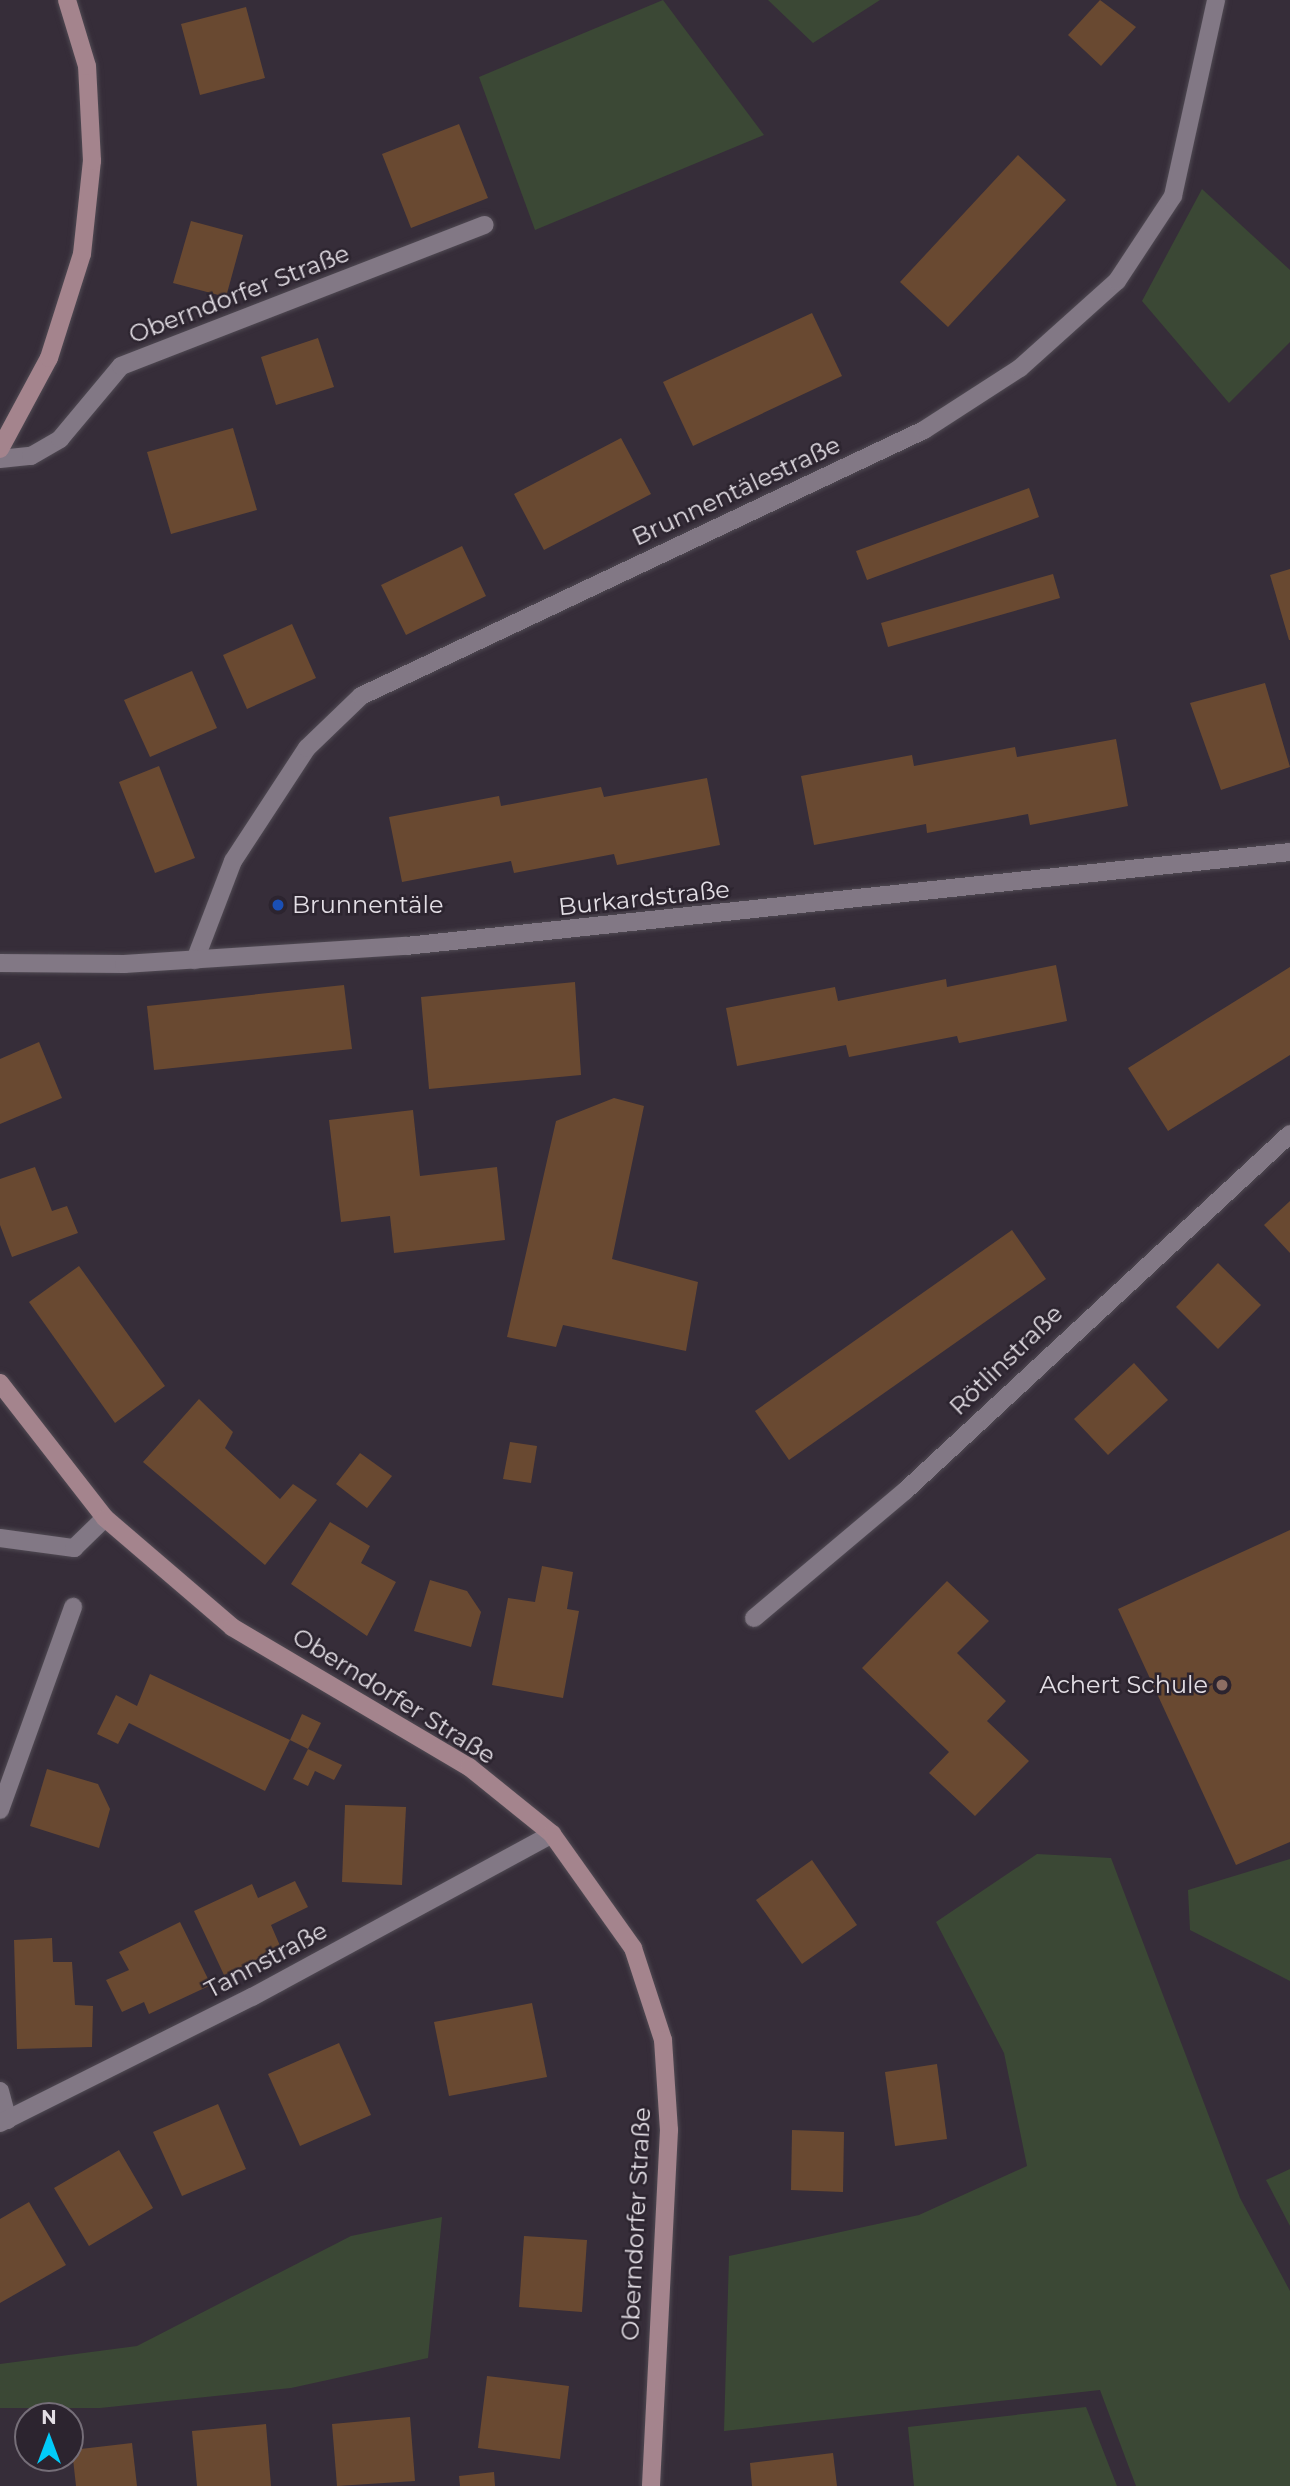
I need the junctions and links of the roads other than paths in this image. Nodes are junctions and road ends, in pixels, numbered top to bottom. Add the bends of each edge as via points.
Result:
1 (67, 0) edge
2 (1216, 0) edge
3 (485, 225) dead end
4 (0, 449) edge
5 (0, 459) edge
6 (1290, 852) edge
7 (195, 960) junction
8 (0, 963) edge
9 (1290, 1134) edge
10 (0, 1383) edge
11 (105, 1518) junction
12 (0, 1538) edge
13 (74, 1607) dead end
14 (754, 1618) dead end
15 (0, 1810) edge
16 (552, 1834) junction
17 (0, 2091) edge
18 (4, 2121) edge
19 (651, 2486) edge

1 - 4 street via 87,66 92,161 82,254 49,358
2 - 7 street, Brunnentälestraße via 1173,196 1117,281 1020,368 924,430 361,696 307,748 233,861
3 - 5 street, Oberndorfer Straße via 121,366 60,439 31,456
6 - 7 street, Burkardstraße via 599,928
7 - 8 street, Burkardstraße
9 - 14 street, Rötlinstraße via 905,1491
10 - 11 street, Oberndorfer Straße
11 - 12 street via 74,1548
11 - 16 street, Oberndorfer Straße via 232,1627 468,1767
13 - 15 street
16 - 18 street, Tannstraße
16 - 19 street, Oberndorfer Straße via 633,1948 663,2040 669,2130
17 - 18 street

